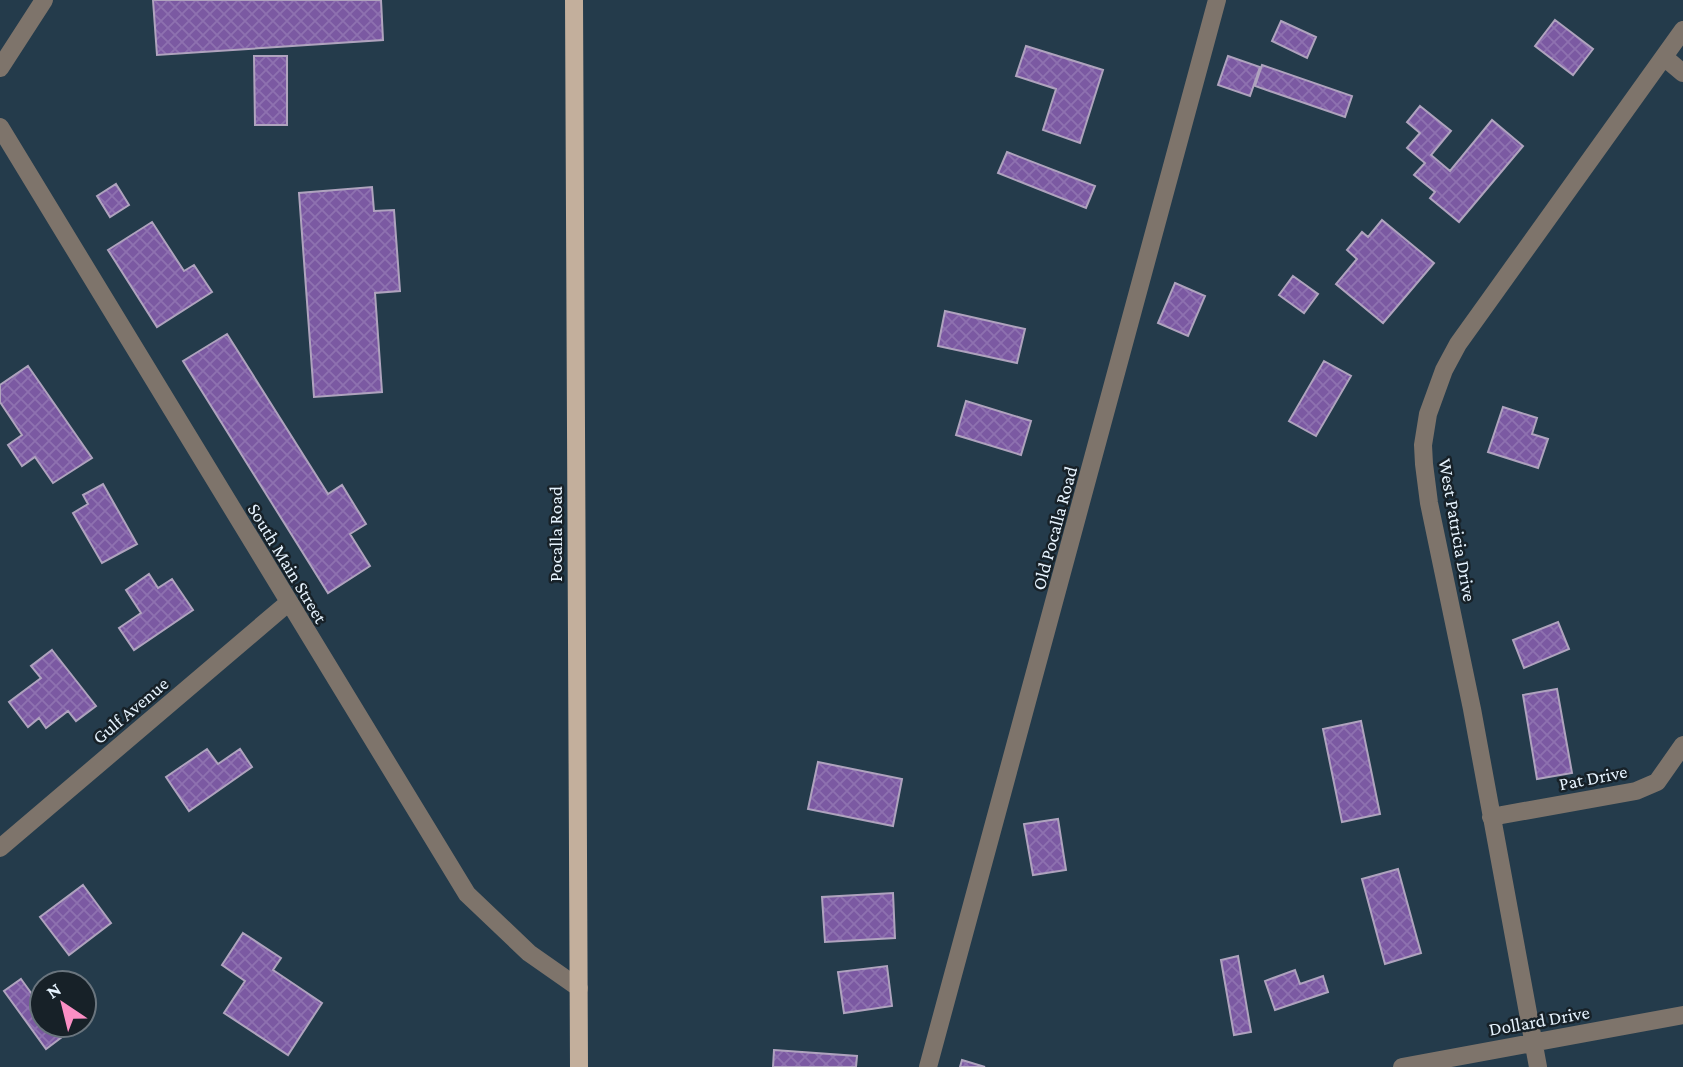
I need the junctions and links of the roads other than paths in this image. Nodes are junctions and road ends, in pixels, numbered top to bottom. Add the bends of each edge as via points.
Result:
1 (44, 0) edge
2 (574, 0) edge
3 (1217, 0) edge
4 (1683, 30) edge
5 (1664, 57) junction
6 (0, 68) edge
7 (1683, 73) edge
8 (0, 127) edge
9 (288, 603) junction
10 (1683, 746) edge
11 (1492, 817) junction
12 (0, 848) edge
13 (579, 988) junction
14 (1683, 1016) edge
15 (1534, 1042) junction
16 (579, 1067) edge
17 (928, 1067) edge
18 (1402, 1067) edge
19 (1538, 1067) edge

1 - 6 street
2 - 13 main road, Pocalla Road
3 - 17 street, Old Pocalla Road
4 - 5 street, West Patricia Drive
5 - 7 street
5 - 11 street, West Patricia Drive via 1458,344 1428,414 1423,445 1429,503
8 - 9 street, South Main Street
9 - 12 street, Gulf Avenue
9 - 13 street, South Main Street via 467,894 529,953
10 - 11 street, Pat Drive via 1657,782 1636,791
11 - 15 street, West Patricia Drive
13 - 16 main road, Pocalla Road
14 - 15 street, Dollard Drive
15 - 18 street, Dollard Drive
15 - 19 street, West Patricia Drive

